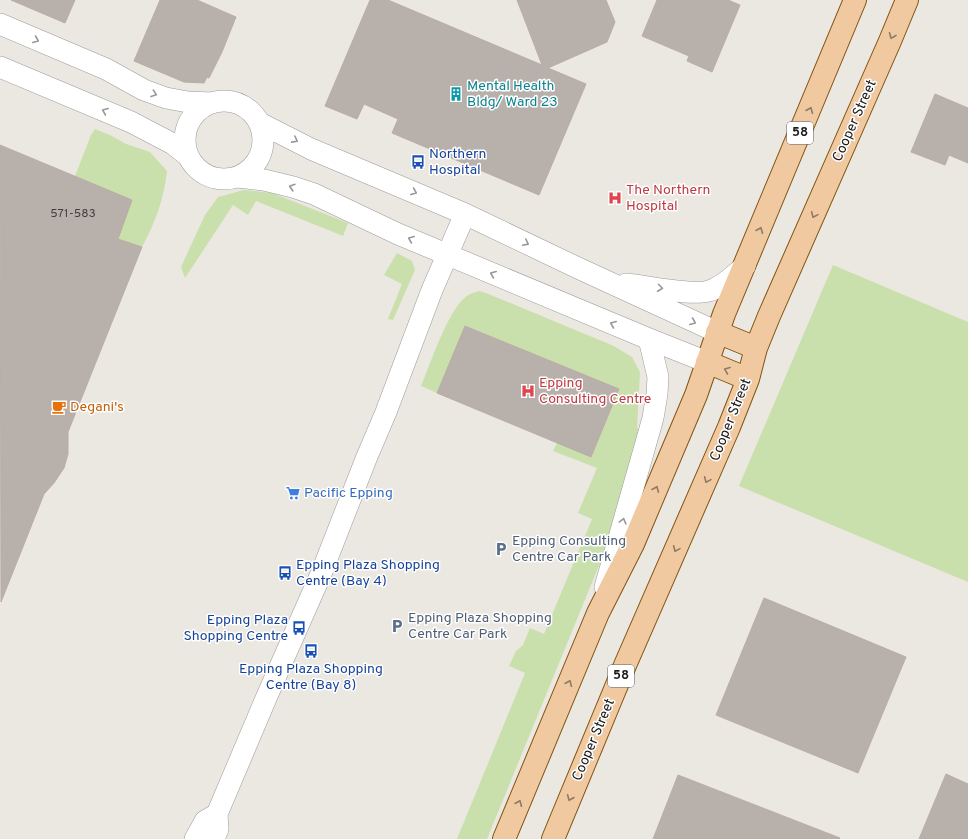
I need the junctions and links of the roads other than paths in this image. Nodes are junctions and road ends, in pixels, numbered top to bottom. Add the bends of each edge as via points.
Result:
1 (856, 0) edge
2 (907, 0) edge
3 (0, 24) edge
4 (0, 67) edge
5 (212, 103) junction
6 (260, 123) junction
7 (188, 156) junction
8 (238, 177) junction
9 (465, 214) junction
10 (447, 254) junction
11 (745, 266) junction
12 (607, 282) junction
13 (717, 332) junction
14 (649, 339) junction
15 (756, 348) junction
16 (707, 362) junction
17 (748, 379) junction
18 (598, 613) junction
19 (216, 814) junction
20 (195, 839) edge
21 (214, 839) edge
22 (504, 839) edge
23 (553, 839) edge

11 -> 1 main road, 58
2 -> 15 main road, Cooper Street / 58
3 -> 5 street via 106,69 144,90 166,98
7 -> 4 street via 173,144 131,122
5 - 6 street via 229,101 240,104 249,109
5 - 7 street via 200,108 186,130
6 - 8 street via 263,133 261,155 248,172
6 -> 9 street via 311,149
7 - 8 street via 198,170 207,176 218,179
10 -> 8 street via 361,218 314,194 264,180
9 - 10 street
9 -> 12 street
14 -> 10 street
10 - 19 street via 321,574
12 -> 11 street via 710,291 723,285
11 - 13 main road, 58
12 -> 13 street
13 - 15 main road
13 - 16 main road, 58
14 - 16 street
18 -> 14 street via 653,418 658,376
15 - 17 main road, Cooper Street / 58
17 -> 16 main road
18 -> 16 main road, 58 via 633,544 696,396
17 -> 23 main road, Cooper Street / 58 via 730,428 629,656
22 -> 18 main road, 58
19 - 20 street via 205,821
19 - 21 street via 218,829

